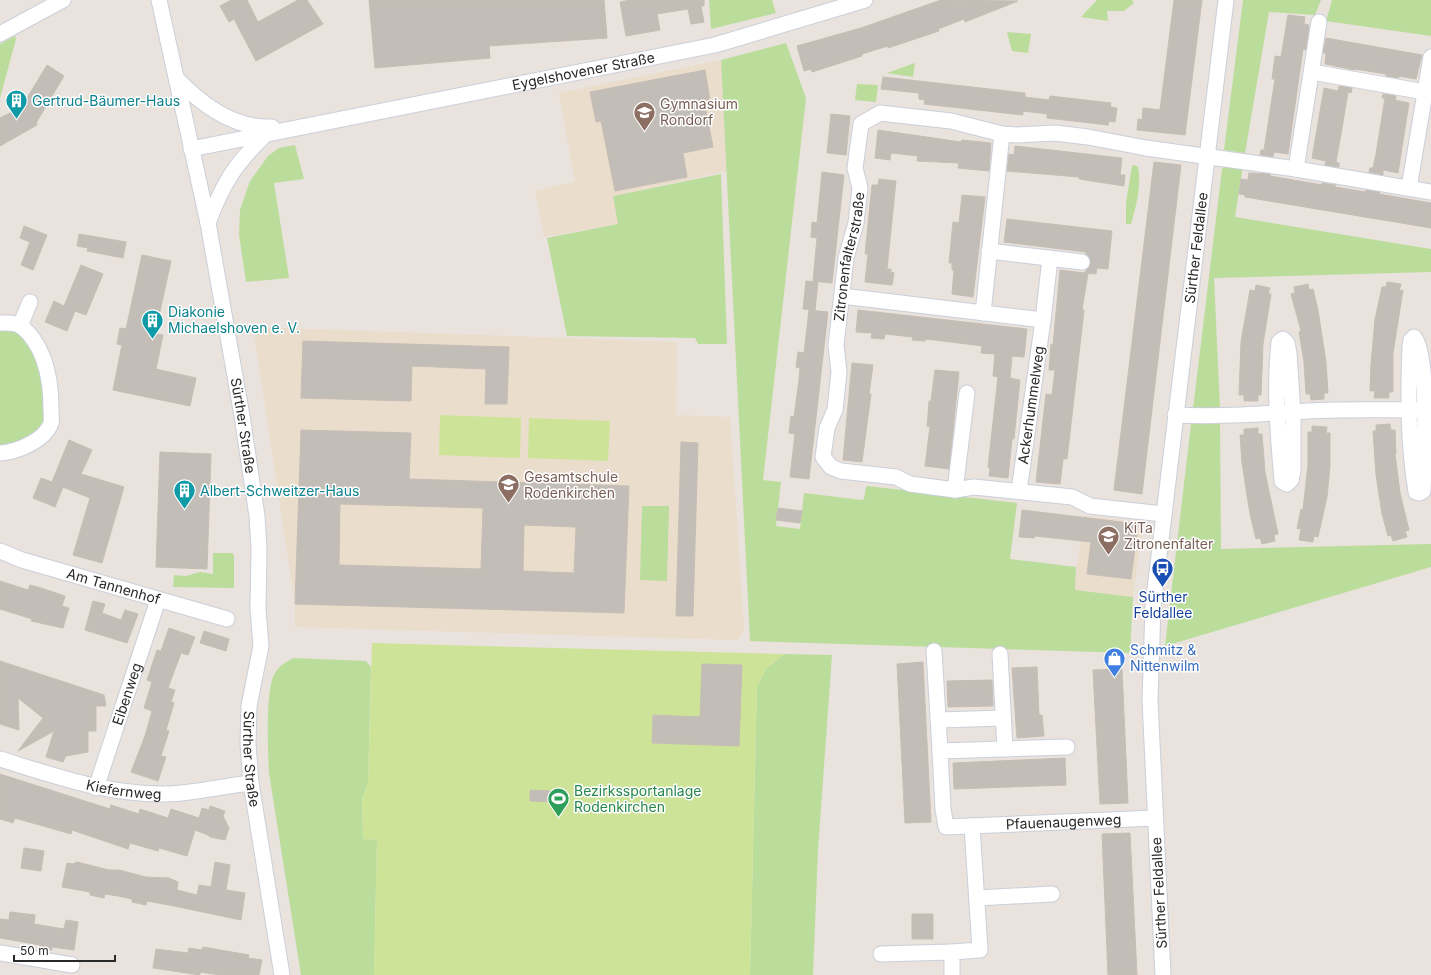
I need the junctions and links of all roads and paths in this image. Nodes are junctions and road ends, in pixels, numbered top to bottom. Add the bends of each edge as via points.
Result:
1 (159, 0) edge
2 (865, 0) edge
3 (1226, 0) edge
4 (60, 1) edge
5 (1319, 22) dead end
6 (0, 34) edge
7 (1431, 57) edge
8 (1312, 72) junction
9 (177, 79) junction
10 (1425, 92) junction
11 (299, 126) junction
12 (267, 134) junction
13 (1002, 134) junction
14 (191, 149) junction
15 (1207, 156) junction
16 (1296, 169) junction
17 (1409, 188) junction
18 (1431, 192) edge
19 (208, 223) junction
20 (989, 250) junction
21 (1050, 258) junction
22 (1082, 262) dead end
23 (842, 296) junction
24 (30, 302) dead end
25 (984, 313) junction
26 (1042, 320) junction
27 (0, 323) edge
28 (20, 326) junction
29 (967, 393) dead end
30 (1408, 410) junction
31 (1424, 410) junction
32 (1293, 413) junction
33 (1175, 415) junction
34 (1277, 415) junction
35 (0, 453) edge
36 (956, 490) junction
37 (1019, 491) junction
38 (1163, 514) junction
39 (0, 551) edge
40 (158, 600) junction
41 (227, 619) dead end
42 (934, 651) dead end
43 (1000, 654) dead end
44 (1003, 718) junction
45 (938, 720) junction
46 (1067, 746) dead end
47 (1005, 749) junction
48 (940, 751) junction
49 (0, 758) edge
50 (251, 782) junction
51 (96, 788) junction
52 (1155, 818) junction
53 (972, 826) junction
54 (1052, 894) dead end
55 (977, 898) junction
56 (952, 952) junction
57 (0, 953) edge
58 (881, 954) dead end
59 (72, 964) dead end
60 (282, 975) edge
61 (952, 975) edge
62 (1162, 975) edge

1 - 9 street, Sürther Straße
2 - 11 street, Eygelshovener Straße via 715,45
3 - 15 street, Sürther Feldallee
4 - 6 street
5 - 8 street
7 - 10 street
8 - 10 street
8 - 16 street
9 - 11 street, Eygelshovener Straße via 194,98 245,125 268,128
9 - 14 street, Sürther Straße
10 - 17 street
11 - 12 street, Eygelshovener Straße
12 - 14 street, Eygelshovener Straße
12 - 19 street, Eygelshovener Straße via 231,173 220,190
13 - 15 street, Zitronenfalterstraße via 1075,135
13 - 20 street
13 - 23 street, Zitronenfalterstraße via 952,121 880,112 861,124 855,168 860,188 856,223 846,258
14 - 19 street, Sürther Straße
15 - 16 street, Zitronenfalterstraße
15 - 33 street, Sürther Feldallee
16 - 17 street, Zitronenfalterstraße
17 - 18 street, Zitronenfalterstraße
19 - 50 street, Sürther Straße via 257,516 261,646 249,706
20 - 21 street
20 - 25 street
21 - 22 street
21 - 26 street, Ackerhummelweg
23 - 25 street
23 - 36 street, Zitronenfalterstraße via 836,345 839,372 835,410 827,428 823,457 831,467 841,472 896,477 910,484
24 - 28 street
25 - 26 street
26 - 37 street, Ackerhummelweg
27 - 28 street
28 - 35 street via 38,348 45,362 51,389 51,423 29,445 13,452
29 - 36 street
30 - 31 street
30 - 31 street via 1410,346 1414,337 1421,350
30 - 31 street via 1411,460 1416,492 1419,493 1423,491
30 - 32 street
32 - 34 street
32 - 34 street via 1293,471 1287,484 1282,481
32 - 34 street via 1289,353 1287,343 1283,339 1279,342 1278,353
33 - 34 street
33 - 38 street, Sürther Feldallee
36 - 37 street, Zitronenfalterstraße via 974,486
37 - 38 street, Zitronenfalterstraße via 1072,497 1090,506
38 - 52 street, Sürther Feldallee via 1150,655 1150,727
39 - 40 street, Am Tannenhof via 22,560
40 - 41 street, Am Tannenhof
40 - 51 street, Eibenweg
42 - 45 street, Pfauenaugenweg
43 - 44 street
44 - 45 street
44 - 47 street
45 - 48 street, Pfauenaugenweg
46 - 47 street
47 - 48 street
48 - 53 street, Pfauenaugenweg via 942,809 946,827
49 - 51 street, Kiefernweg
50 - 51 street, Kiefernweg via 168,794 130,793
50 - 60 street, Sürther Straße
52 - 53 street, Pfauenaugenweg
52 - 62 street, Sürther Feldallee
53 - 55 street
54 - 55 street
55 - 56 street via 980,950
56 - 58 street
56 - 61 street
57 - 59 street

